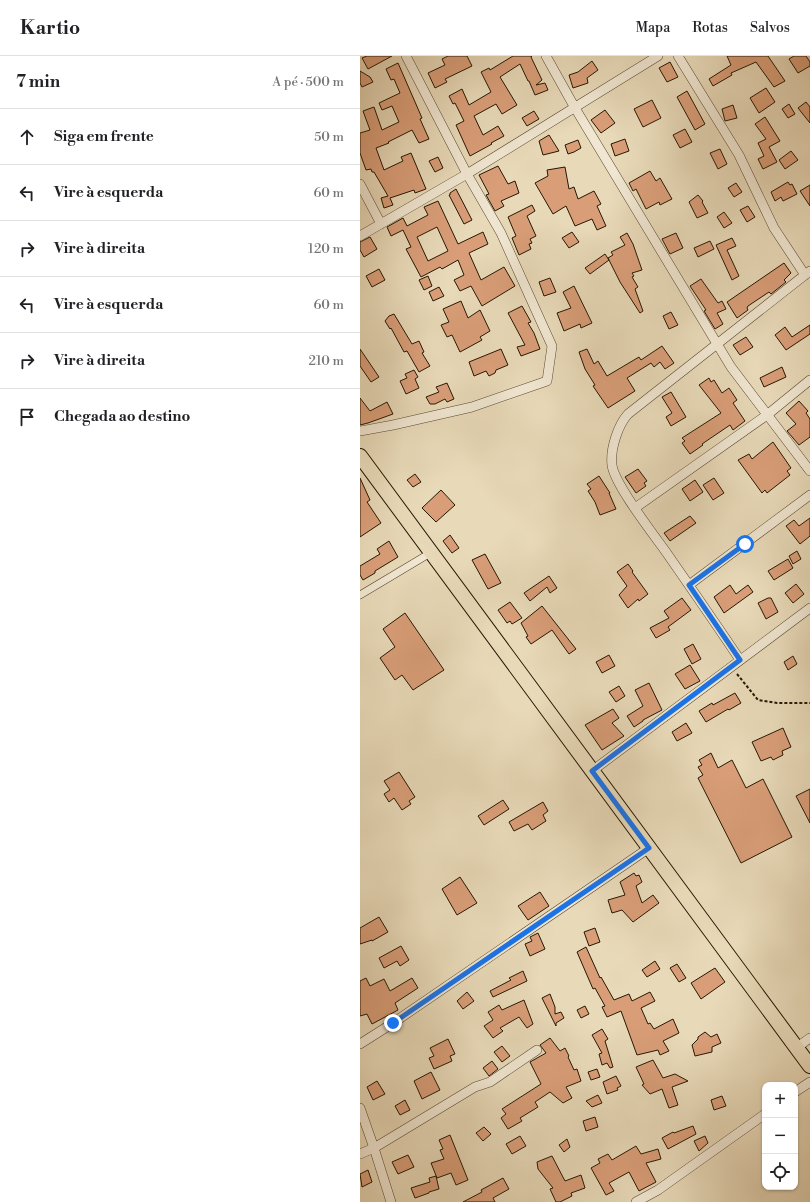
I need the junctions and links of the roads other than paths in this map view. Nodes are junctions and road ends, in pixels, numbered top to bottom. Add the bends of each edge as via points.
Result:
1 (406, 56) edge
2 (546, 56) edge
3 (658, 56) edge
4 (678, 56) edge
5 (575, 108) junction
6 (467, 174) junction
7 (360, 184) edge
8 (381, 224) junction
9 (360, 236) edge
10 (807, 273) edge
11 (717, 344) junction
12 (810, 380) edge
13 (767, 415) junction
14 (360, 431) edge
15 (360, 456) edge
16 (810, 471) edge
17 (810, 495) edge
18 (635, 508) junction
19 (432, 552) junction
20 (689, 585) junction
21 (360, 595) edge
22 (810, 608) edge
23 (740, 660) junction
24 (592, 771) junction
25 (649, 848) junction
26 (810, 1038) edge
27 (360, 1044) edge
28 (796, 1048) junction
29 (537, 1050) dead end
30 (810, 1066) edge
31 (810, 1082) edge
32 (798, 1090) edge
33 (360, 1108) edge
34 (762, 1116) edge
35 (374, 1148) junction
36 (360, 1154) edge
37 (391, 1202) edge
38 (636, 1202) edge

1 - 6 street
2 - 5 street
3 - 5 street
4 - 10 street via 739,155 774,228
5 - 6 street
5 - 11 street
6 - 8 street
6 - 14 street via 501,233 552,346 547,381 472,407
7 - 8 street
8 - 9 street
10 - 11 street
11 - 13 street
11 - 18 street via 622,421 616,436 612,465 615,476
12 - 13 street
13 - 16 street
13 - 18 street
15 - 19 main road
17 - 20 street
18 - 20 street
19 - 21 street
19 - 24 main road
20 - 23 street
22 - 23 street
23 - 24 street
24 - 25 main road
25 - 27 street
25 - 28 main road
26 - 28 street
28 - 30 main road
29 - 35 street via 490,1082 475,1087
31 - 32 street
33 - 35 street
34 - 38 street via 658,1190
35 - 36 street
35 - 37 street

